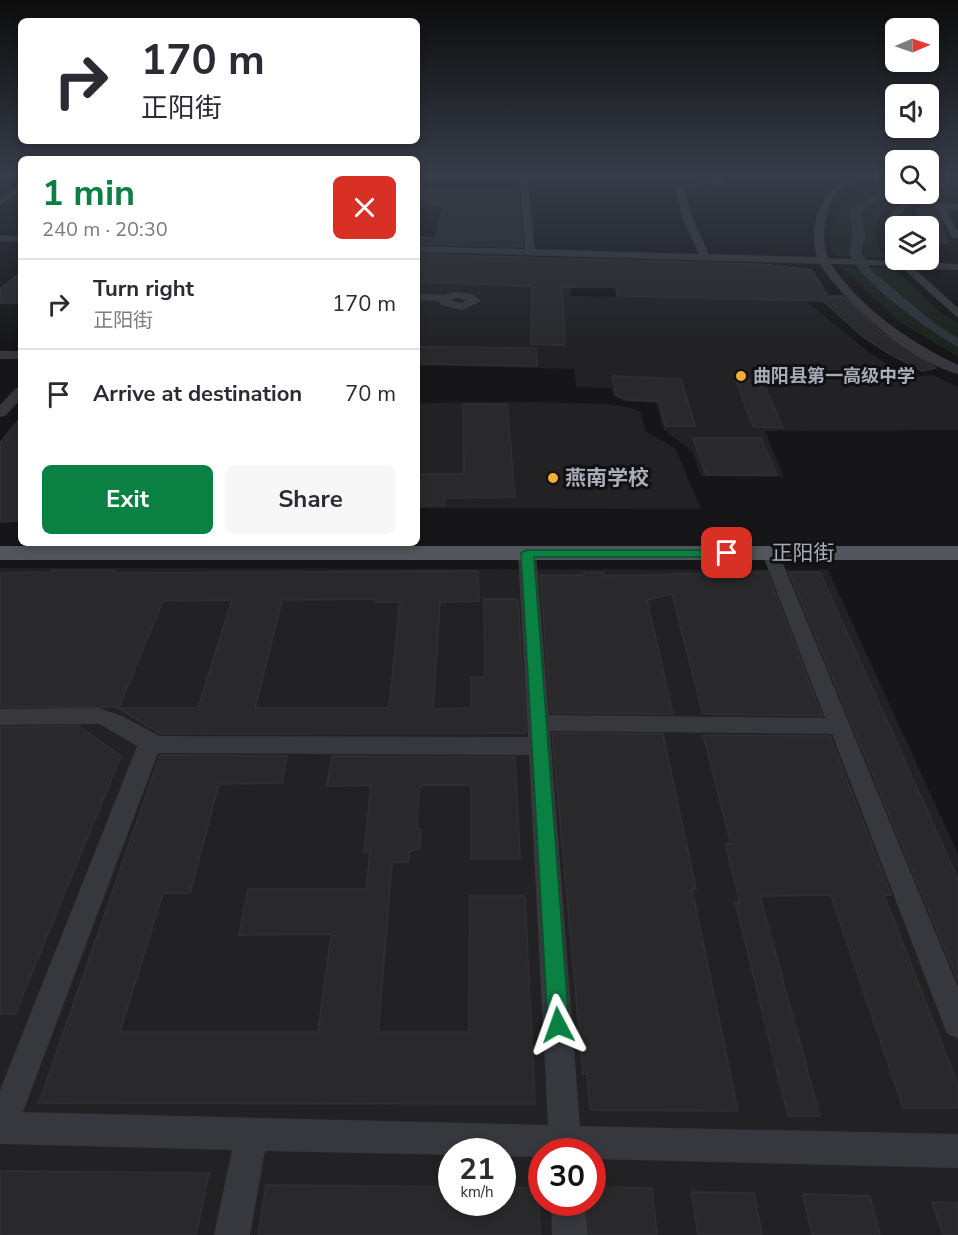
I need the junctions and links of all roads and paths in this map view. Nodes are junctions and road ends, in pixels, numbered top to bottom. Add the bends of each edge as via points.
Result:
1 (528, 233) edge
2 (694, 233) edge
3 (820, 233) edge
4 (953, 233) edge
5 (955, 236) dead end
6 (0, 238) edge
7 (18, 239) edge
8 (420, 249) edge
9 (530, 252) junction
10 (705, 257) junction
11 (829, 261) junction
12 (885, 262) edge
13 (939, 265) edge
14 (958, 267) edge
15 (909, 270) edge
16 (420, 300) edge
17 (445, 300) dead end
18 (958, 314) edge
19 (0, 355) edge
20 (18, 355) edge
21 (958, 370) edge
22 (18, 394) edge
23 (0, 413) edge
24 (420, 543) edge
25 (958, 543) edge
26 (0, 544) edge
27 (18, 544) edge
28 (527, 553) junction
29 (771, 553) junction
30 (958, 553) edge
31 (0, 554) edge
32 (0, 717) edge
33 (840, 726) junction
34 (539, 735) junction
35 (150, 743) junction
36 (958, 1023) edge
37 (0, 1128) edge
38 (252, 1134) junction
39 (565, 1138) edge
40 (528, 1145) edge
41 (606, 1147) edge
42 (958, 1151) edge
43 (569, 1216) edge
44 (232, 1235) edge
45 (570, 1235) edge

1 - 9 street
2 - 10 street
3 - 11 street via 819,247
4 - 5 street
6 - 7 street
8 - 9 street
9 - 10 street
10 - 11 street
11 - 12 street
11 - 21 street via 859,304 887,330
13 - 14 street
15 - 18 street
16 - 17 street
19 - 20 street
22 - 23 street
24 - 25 main road, 正阳街
26 - 27 main road, 正阳街
28 - 29 main road, 正阳街
28 - 31 main road, 正阳街
28 - 34 street
29 - 30 main road, 正阳街
29 - 33 street
32 - 35 street via 99,716 110,718
33 - 34 street
33 - 36 street
34 - 35 street
34 - 39 street
35 - 37 street
37 - 38 street
38 - 40 street
38 - 44 street
41 - 42 street
43 - 45 street

